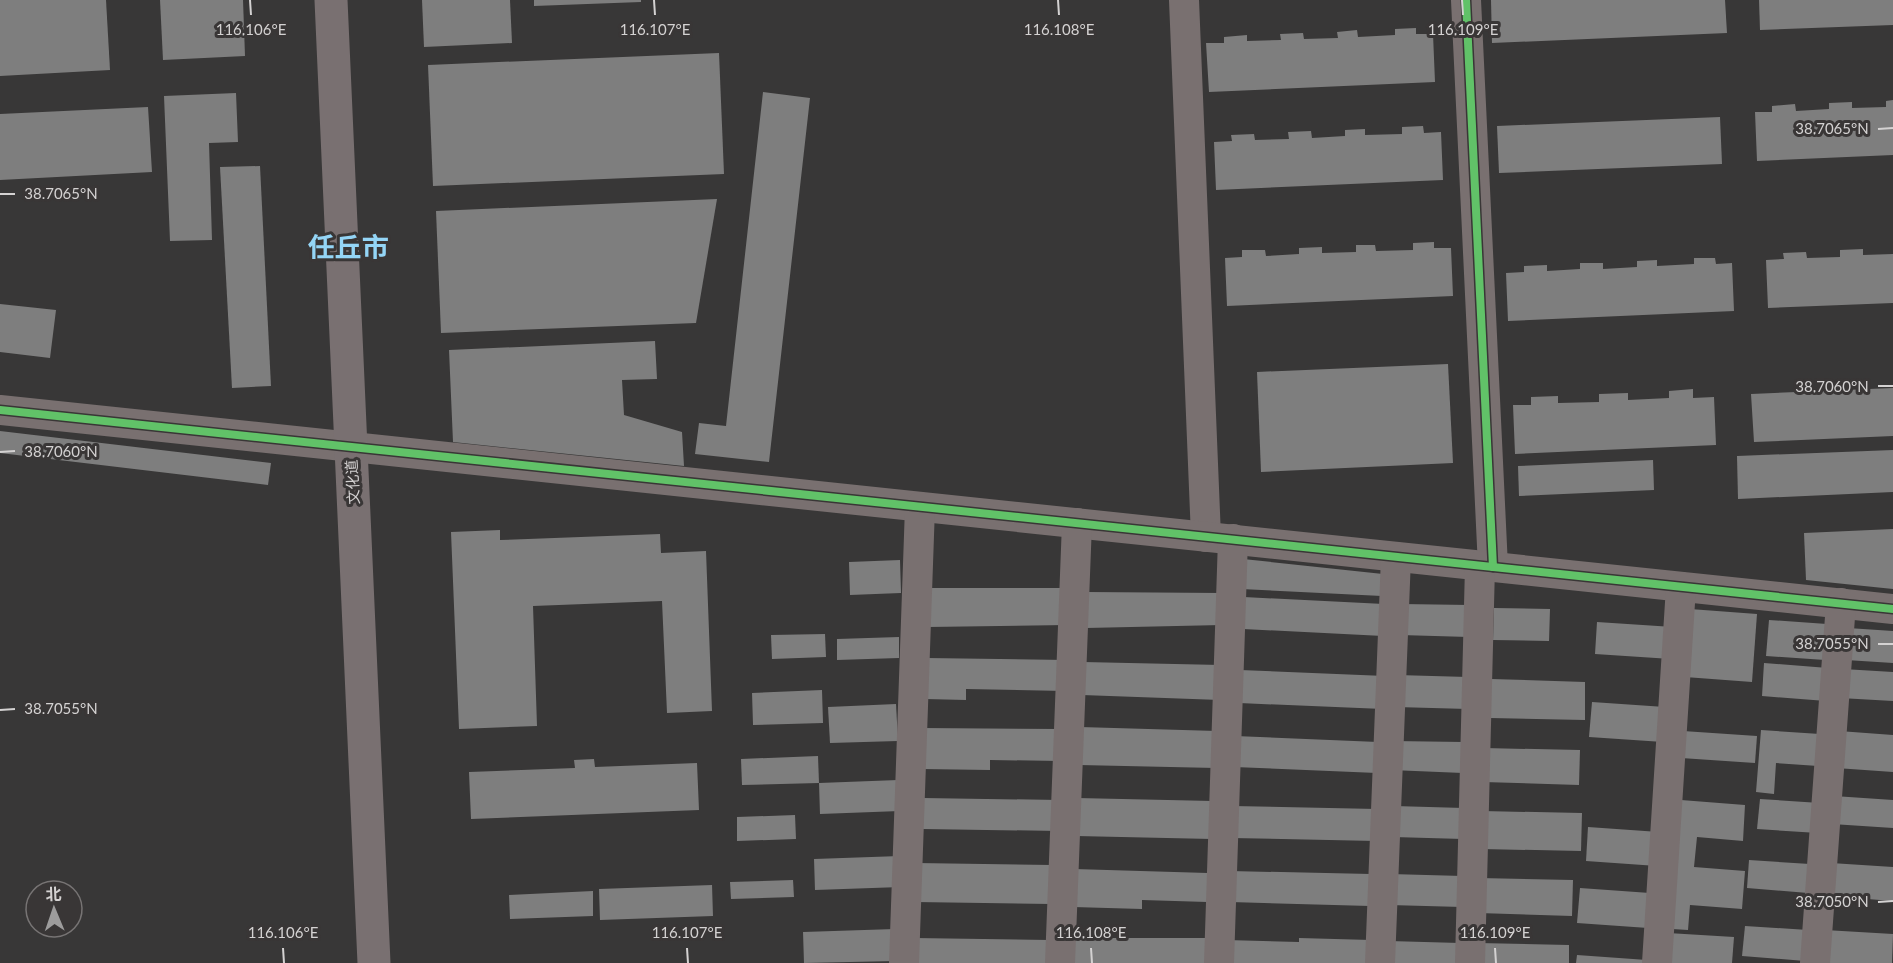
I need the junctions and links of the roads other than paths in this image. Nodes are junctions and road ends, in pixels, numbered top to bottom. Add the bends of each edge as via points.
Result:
1 (331, 0) edge
2 (1184, 0) edge
3 (1466, 0) edge
4 (0, 410) edge
5 (350, 447) junction
6 (920, 507) junction
7 (1077, 523) junction
8 (1219, 538) junction
9 (1396, 557) junction
10 (1486, 566) junction
11 (1682, 587) junction
12 (1841, 603) junction
13 (1893, 609) edge
14 (374, 963) edge
15 (904, 963) edge
16 (1060, 963) edge
17 (1220, 963) edge
18 (1380, 963) edge
19 (1470, 963) edge
20 (1658, 963) edge
21 (1815, 963) edge

1 - 5 main road, 文化道
2 - 8 street
3 - 10 street
4 - 5 street
5 - 6 street
5 - 14 main road, 文化道
6 - 7 street
6 - 15 street
7 - 8 street
7 - 16 street
8 - 9 street
8 - 17 street
9 - 10 street
9 - 18 street
10 - 11 street
10 - 19 street
11 - 12 street
11 - 20 street
12 - 13 street
12 - 21 street

